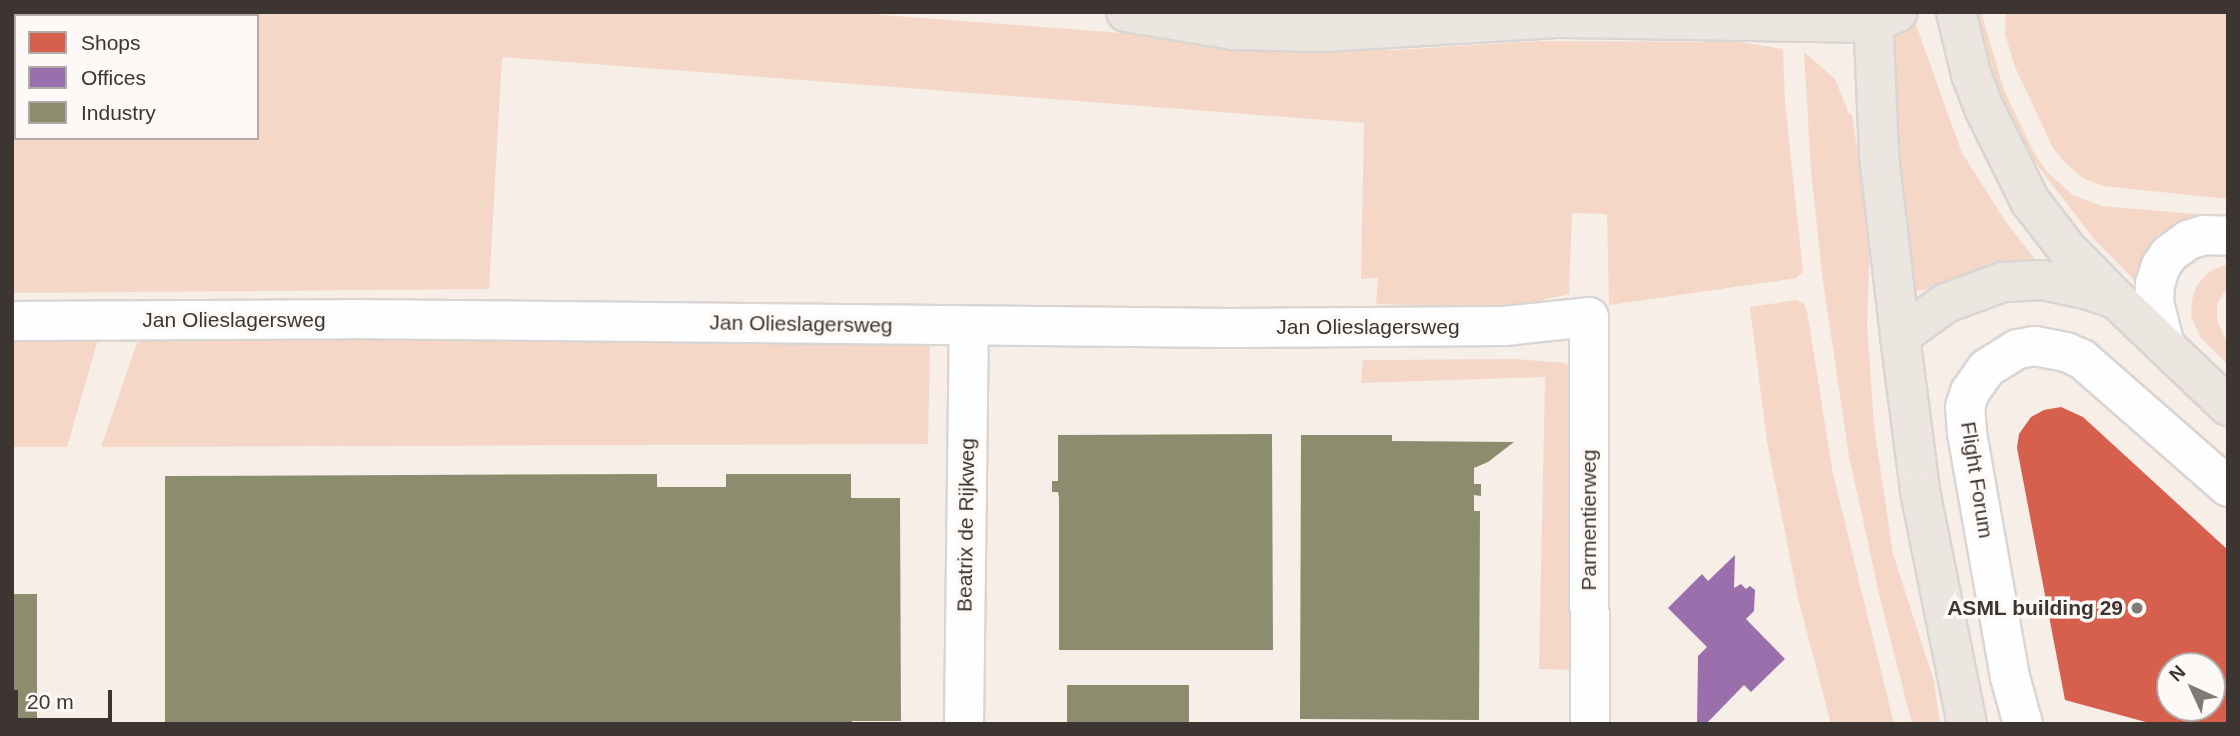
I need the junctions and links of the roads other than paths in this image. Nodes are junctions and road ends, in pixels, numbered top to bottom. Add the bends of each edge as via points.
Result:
1 (1126, 12) edge
2 (1146, 12) edge
3 (1956, 12) edge
4 (1136, 13) edge
5 (1881, 16) edge
6 (2228, 236) edge
7 (2116, 299) junction
8 (1589, 317) joint
9 (12, 321) edge
10 (969, 326) junction
11 (1900, 336) junction
12 (2165, 346) junction
13 (2228, 405) edge
14 (2228, 487) edge
15 (1970, 715) edge
16 (964, 724) edge
17 (1590, 724) edge
18 (2023, 724) edge

1 - 4 main road
2 - 4 main road
3 - 7 main road via 1971,74 2021,184 2067,249
4 - 5 main road via 1234,30 1268,31 1380,30 1561,18
5 - 11 main road via 1879,156
6 - 12 street via 2188,240 2161,266 2154,302
7 - 11 main road via 2042,280 2003,282 1946,303
7 - 12 main road
8 - 10 street, Jan Olieslagersweg via 1504,326
8 - 17 street, Parmentierweg
9 - 10 street, Jan Olieslagersweg via 362,319
10 - 16 street, Beatrix de Rijkweg
11 - 15 main road via 1920,491
12 - 13 main road
14 - 18 street, Flight Forum via 2082,359 2035,346 2018,349 1987,368 1965,407 1967,433 2010,677

